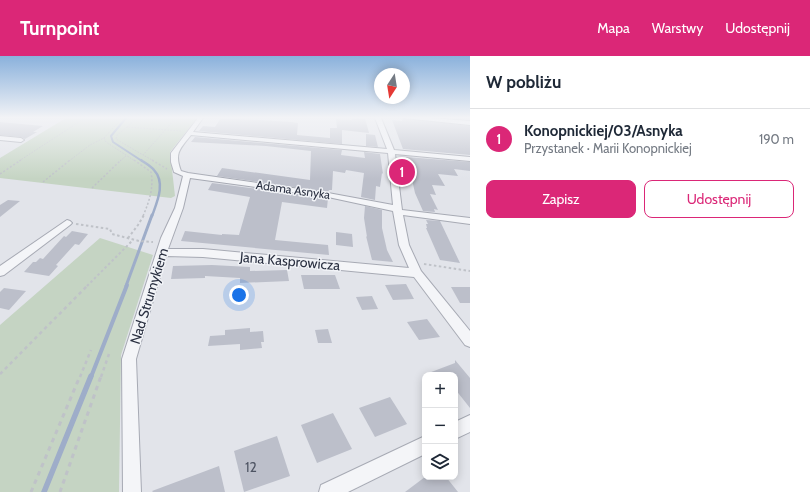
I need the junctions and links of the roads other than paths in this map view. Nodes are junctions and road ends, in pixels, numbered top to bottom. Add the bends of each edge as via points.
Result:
1 (4, 138) edge
2 (185, 138) edge
3 (257, 138) edge
4 (386, 138) edge
5 (21, 140) dead end
6 (391, 151) junction
7 (470, 159) edge
8 (182, 174) junction
9 (398, 211) junction
10 (470, 221) edge
11 (66, 223) road end
12 (162, 252) junction
13 (419, 268) junction
14 (0, 272) edge
15 (470, 341) edge
16 (470, 424) edge
17 (458, 430) edge
18 (422, 446) edge
19 (132, 492) edge
20 (328, 492) edge

1 - 5 street
2 - 8 street, Nad Strumykiem via 174,153 174,162
3 - 6 street
4 - 6 street
6 - 7 street
6 - 9 street
8 - 9 street, Adama Asnyka via 328,195
8 - 12 street, Nad Strumykiem via 178,208
9 - 10 street, Adama Asnyka
9 - 13 street via 404,245
11 - 14 street
12 - 13 street, Jana Kasprowicza
12 - 19 street, Nad Strumykiem via 129,359
13 - 15 street via 448,315
16 - 17 street
18 - 20 street

